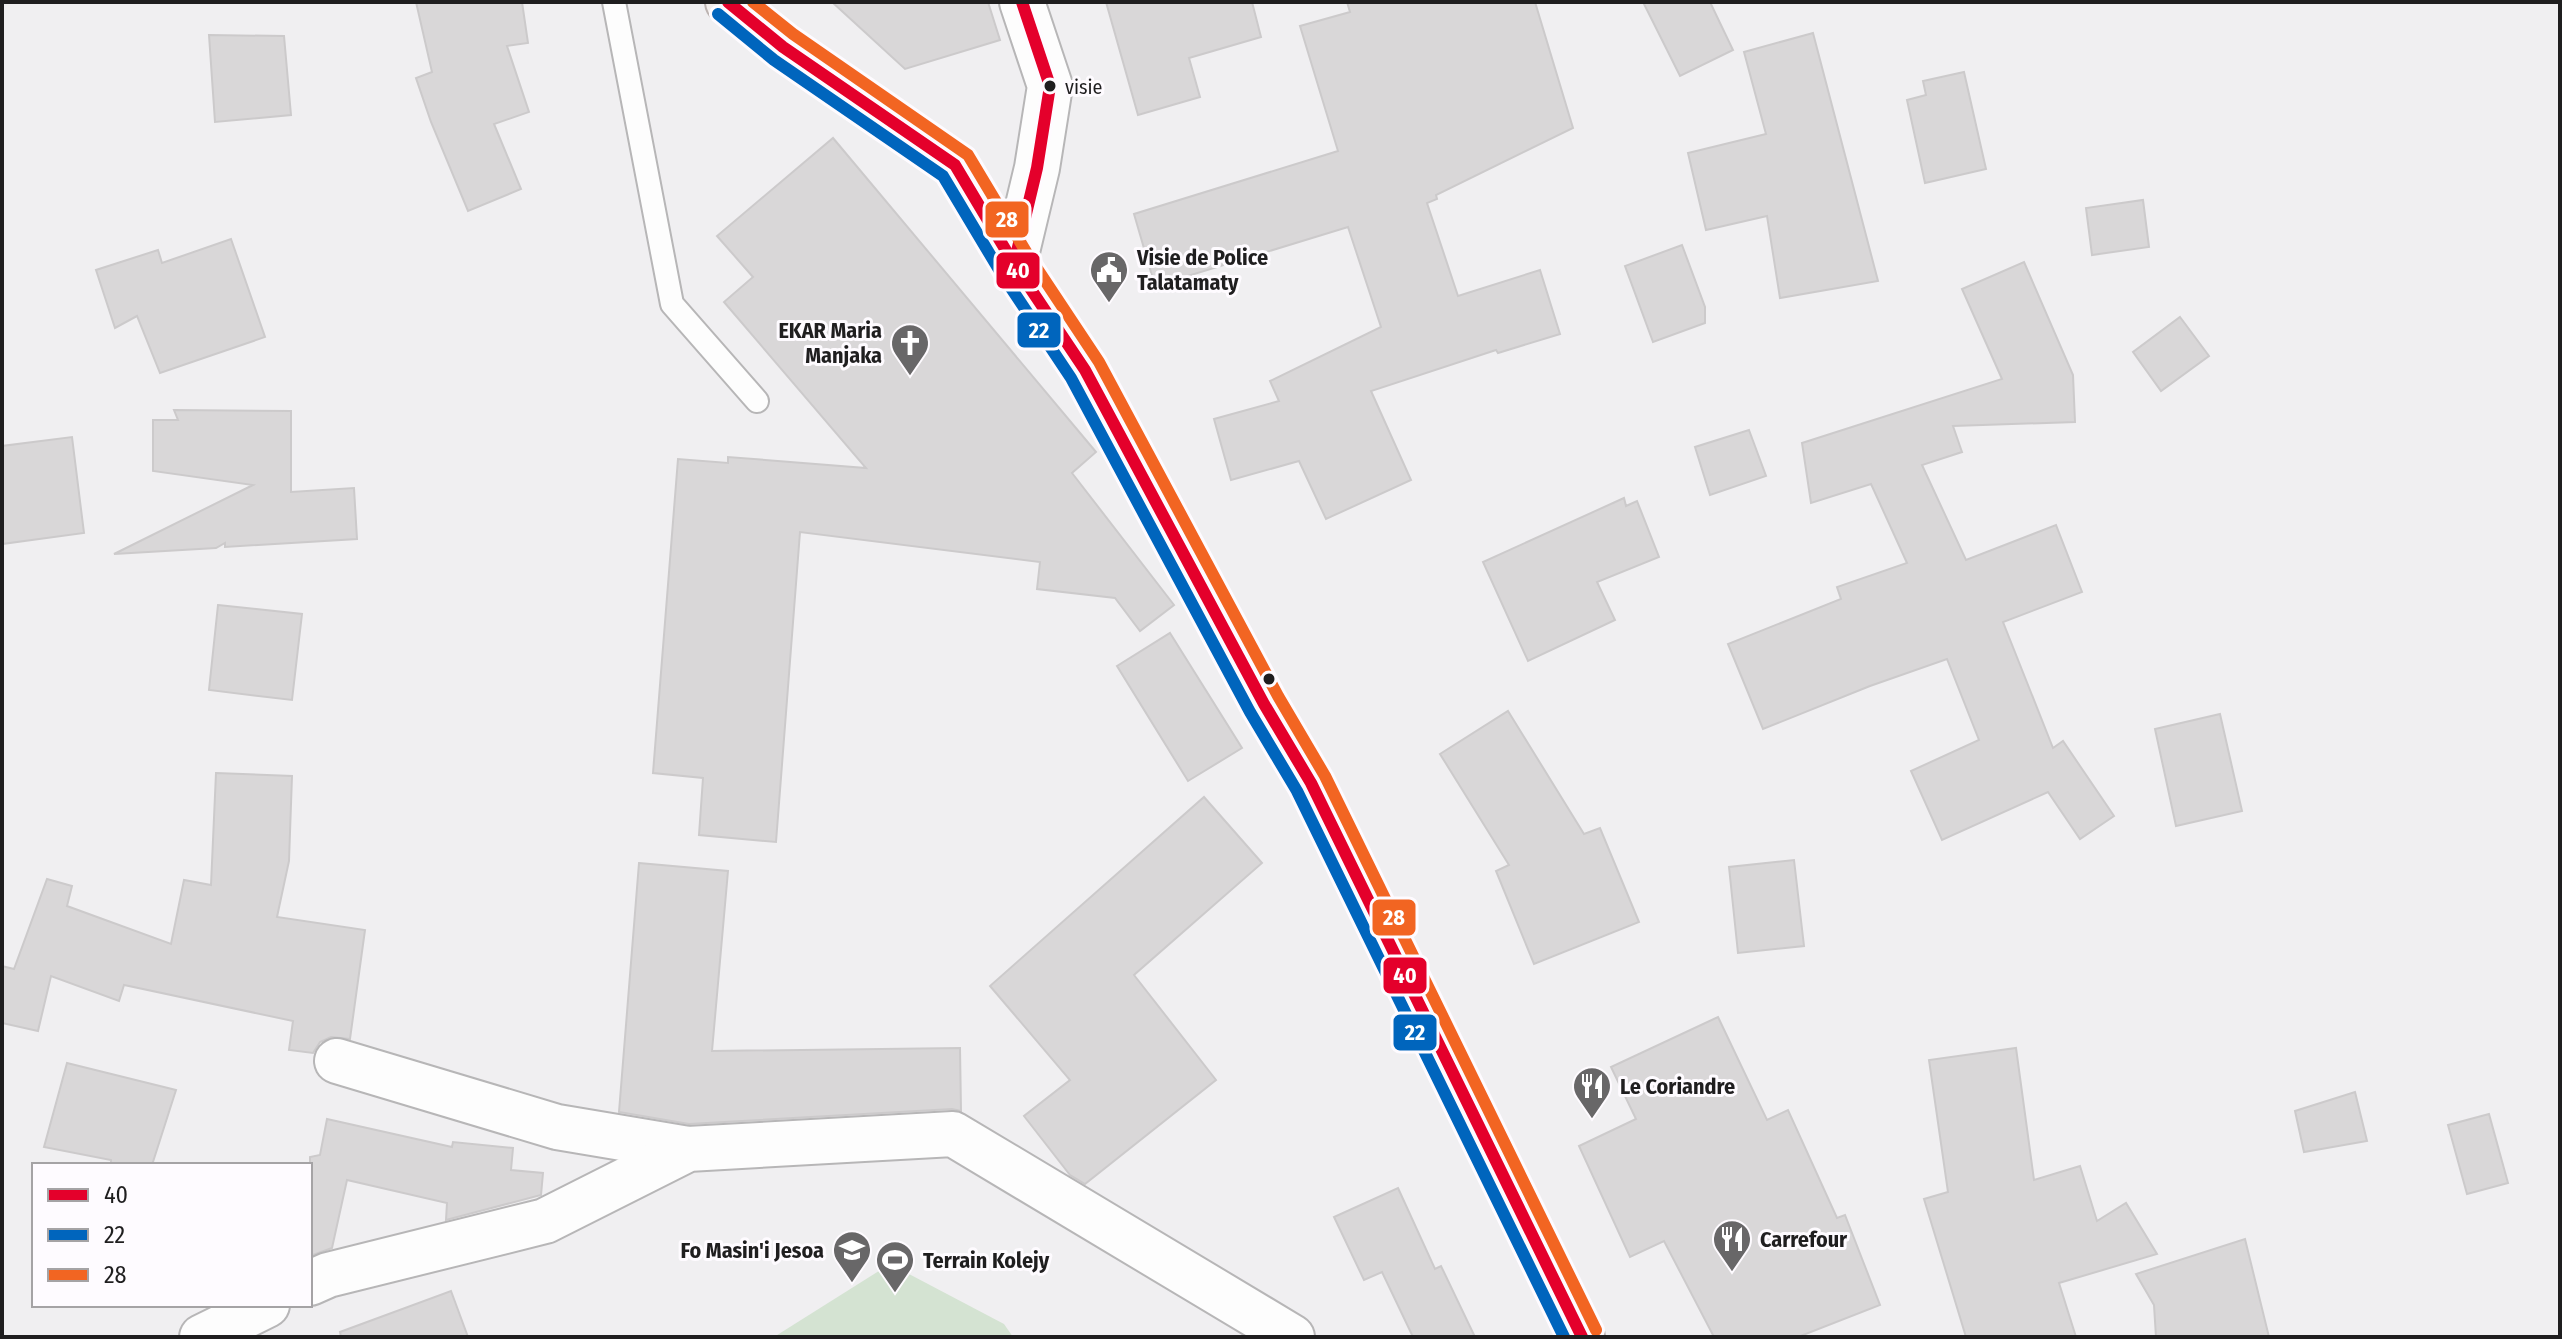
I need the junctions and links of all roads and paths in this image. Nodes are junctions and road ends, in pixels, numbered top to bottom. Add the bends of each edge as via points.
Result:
1 (614, 2) edge
2 (728, 2) edge
3 (1022, 2) edge
4 (1014, 264) junction
5 (757, 401) dead end
6 (337, 1061) dead end
7 (688, 1149) junction
8 (312, 1282) edge
9 (263, 1307) edge
10 (202, 1337) edge
11 (1292, 1337) edge
12 (1582, 1337) edge

1 - 5 lane via 672,304
2 - 4 main road via 783,47 955,165
3 - 4 street via 1050,86
4 - 12 main road via 1085,370 1311,783
6 - 7 street via 557,1127
7 - 8 street via 545,1221
7 - 11 street via 953,1134
9 - 10 street

